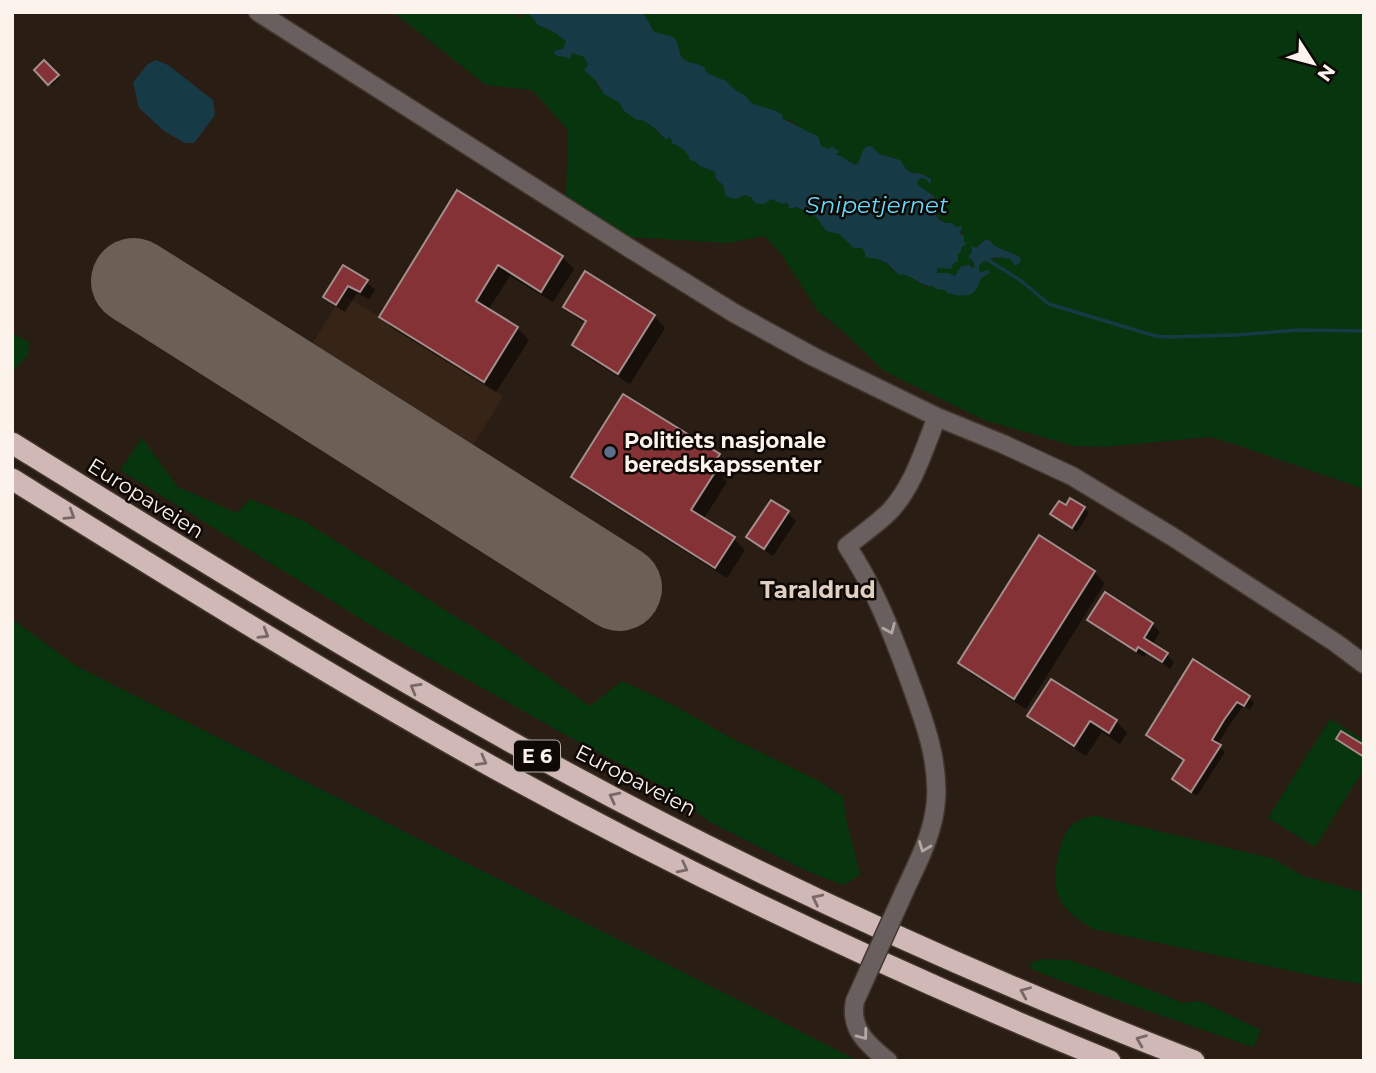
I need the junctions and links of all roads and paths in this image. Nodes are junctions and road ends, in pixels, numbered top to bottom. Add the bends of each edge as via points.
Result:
1 (258, 12) edge
2 (937, 417) junction
3 (12, 443) edge
4 (12, 479) edge
5 (1364, 664) edge
6 (888, 1061) edge
7 (1110, 1061) edge
8 (1194, 1061) edge

1 - 2 street via 734,313
2 - 5 street via 1083,483
2 -> 6 street, bridge via 901,497 847,546 893,635 932,748 936,783 933,822 855,1001 853,1017 858,1029
8 -> 3 highway, Europaveien / E 6 via 890,933 574,776 327,636
4 -> 7 highway, E 6 via 310,662 591,820 806,928

